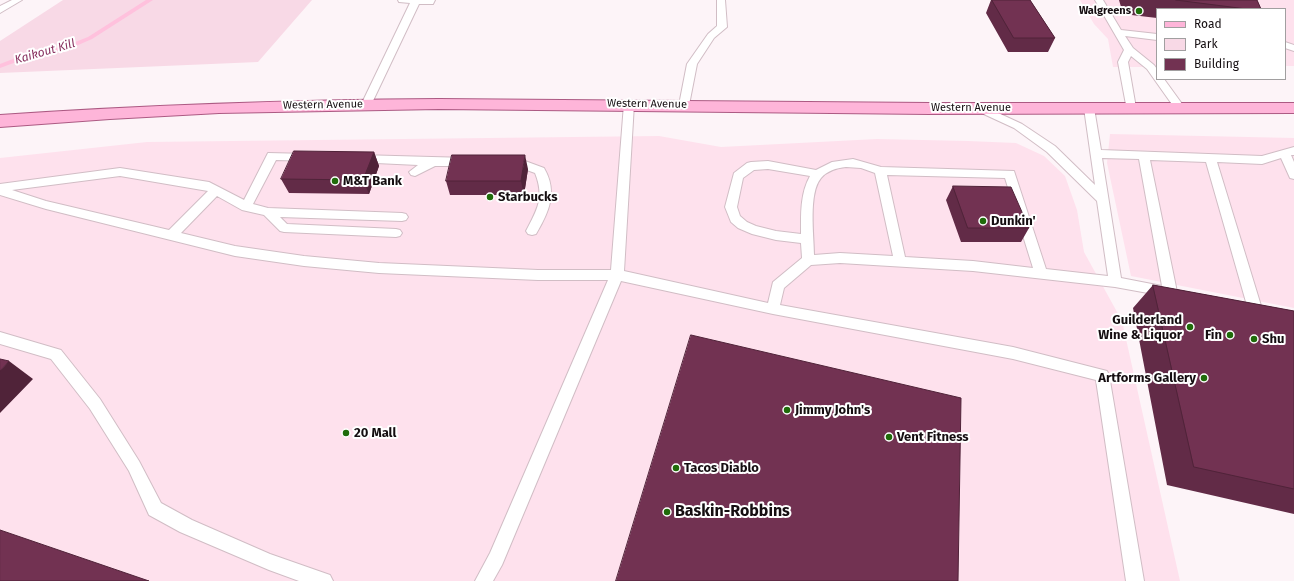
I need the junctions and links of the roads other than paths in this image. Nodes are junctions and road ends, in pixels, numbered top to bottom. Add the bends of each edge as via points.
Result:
1 (18, 0) edge
2 (402, 0) edge
3 (431, 0) edge
4 (721, 0) edge
5 (1099, 0) edge
6 (415, 2) junction
7 (0, 10) edge
8 (1119, 32) junction
9 (1156, 37) edge
10 (1129, 50) junction
11 (1156, 75) edge
12 (1160, 80) edge
13 (629, 104) junction
14 (366, 105) junction
15 (684, 105) junction
16 (979, 108) junction
17 (1089, 108) junction
18 (1131, 108) junction
19 (1180, 108) junction
20 (1294, 108) edge
21 (0, 121) edge
22 (1096, 154) junction
23 (1291, 154) edge
24 (1144, 156) junction
25 (322, 158) edge
26 (1210, 158) junction
27 (346, 159) edge
28 (433, 162) junction
29 (482, 162) edge
30 (502, 164) edge
31 (880, 171) junction
32 (415, 172) dead end
33 (818, 174) junction
34 (1294, 175) edge
35 (0, 189) edge
36 (216, 190) junction
37 (1102, 199) junction
38 (246, 207) junction
39 (268, 212) junction
40 (402, 217) dead end
41 (532, 231) dead end
42 (396, 233) dead end
43 (172, 235) junction
44 (808, 239) junction
45 (808, 260) junction
46 (900, 261) junction
47 (1041, 273) junction
48 (617, 275) junction
49 (1115, 282) junction
50 (1170, 292) junction
51 (1185, 295) edge
52 (1240, 306) edge
53 (1255, 308) junction
54 (773, 309) junction
55 (1271, 312) edge
56 (0, 338) edge
57 (324, 581) edge
58 (484, 581) edge
59 (1135, 581) edge

1 - 7 lane
2 - 6 lane
3 - 6 lane
4 - 15 lane via 722,27 711,36 692,64
5 - 8 lane
6 - 14 lane
8 - 9 lane
8 - 10 lane
10 - 11 lane
10 - 18 lane via 1123,62
12 - 19 lane
13 - 14 main road, Western Avenue
13 - 15 main road, Western Avenue
13 - 48 lane
14 - 21 main road, Western Avenue via 173,109
15 - 16 main road, Western Avenue
16 - 17 main road, Western Avenue
16 - 37 lane via 1018,126 1051,149
17 - 18 main road, Western Avenue
17 - 22 lane
18 - 19 main road, Western Avenue
19 - 20 main road, Western Avenue
22 - 24 lane
22 - 37 lane
23 - 26 lane via 1262,160
23 - 34 lane
24 - 26 lane
24 - 50 lane
25 - 38 lane via 272,156
26 - 53 lane
27 - 28 lane
28 - 29 lane
28 - 32 lane
30 - 41 lane via 526,165 540,171 545,182 548,197
31 - 33 lane via 859,164 835,164
31 - 46 lane
31 - 47 lane via 1010,174
33 - 44 lane via 812,183 809,199
33 - 44 lane via 768,165 750,166 738,176 731,209 739,223 754,231
35 - 36 lane via 120,172 208,186
35 - 43 lane via 46,205
36 - 38 lane
36 - 43 lane
37 - 49 lane
38 - 39 lane
39 - 40 lane
39 - 42 lane via 284,228
43 - 48 lane via 235,251 311,262 379,268 538,275
44 - 45 lane
45 - 46 lane via 840,258
45 - 54 lane via 778,286
46 - 47 lane
47 - 49 lane
48 - 54 lane
48 - 58 lane via 502,545
49 - 50 lane
50 - 51 lane
52 - 53 lane
53 - 55 lane
54 - 59 lane via 1013,353 1102,376
56 - 57 lane via 56,354 95,404 134,466 155,509 186,526 255,556

